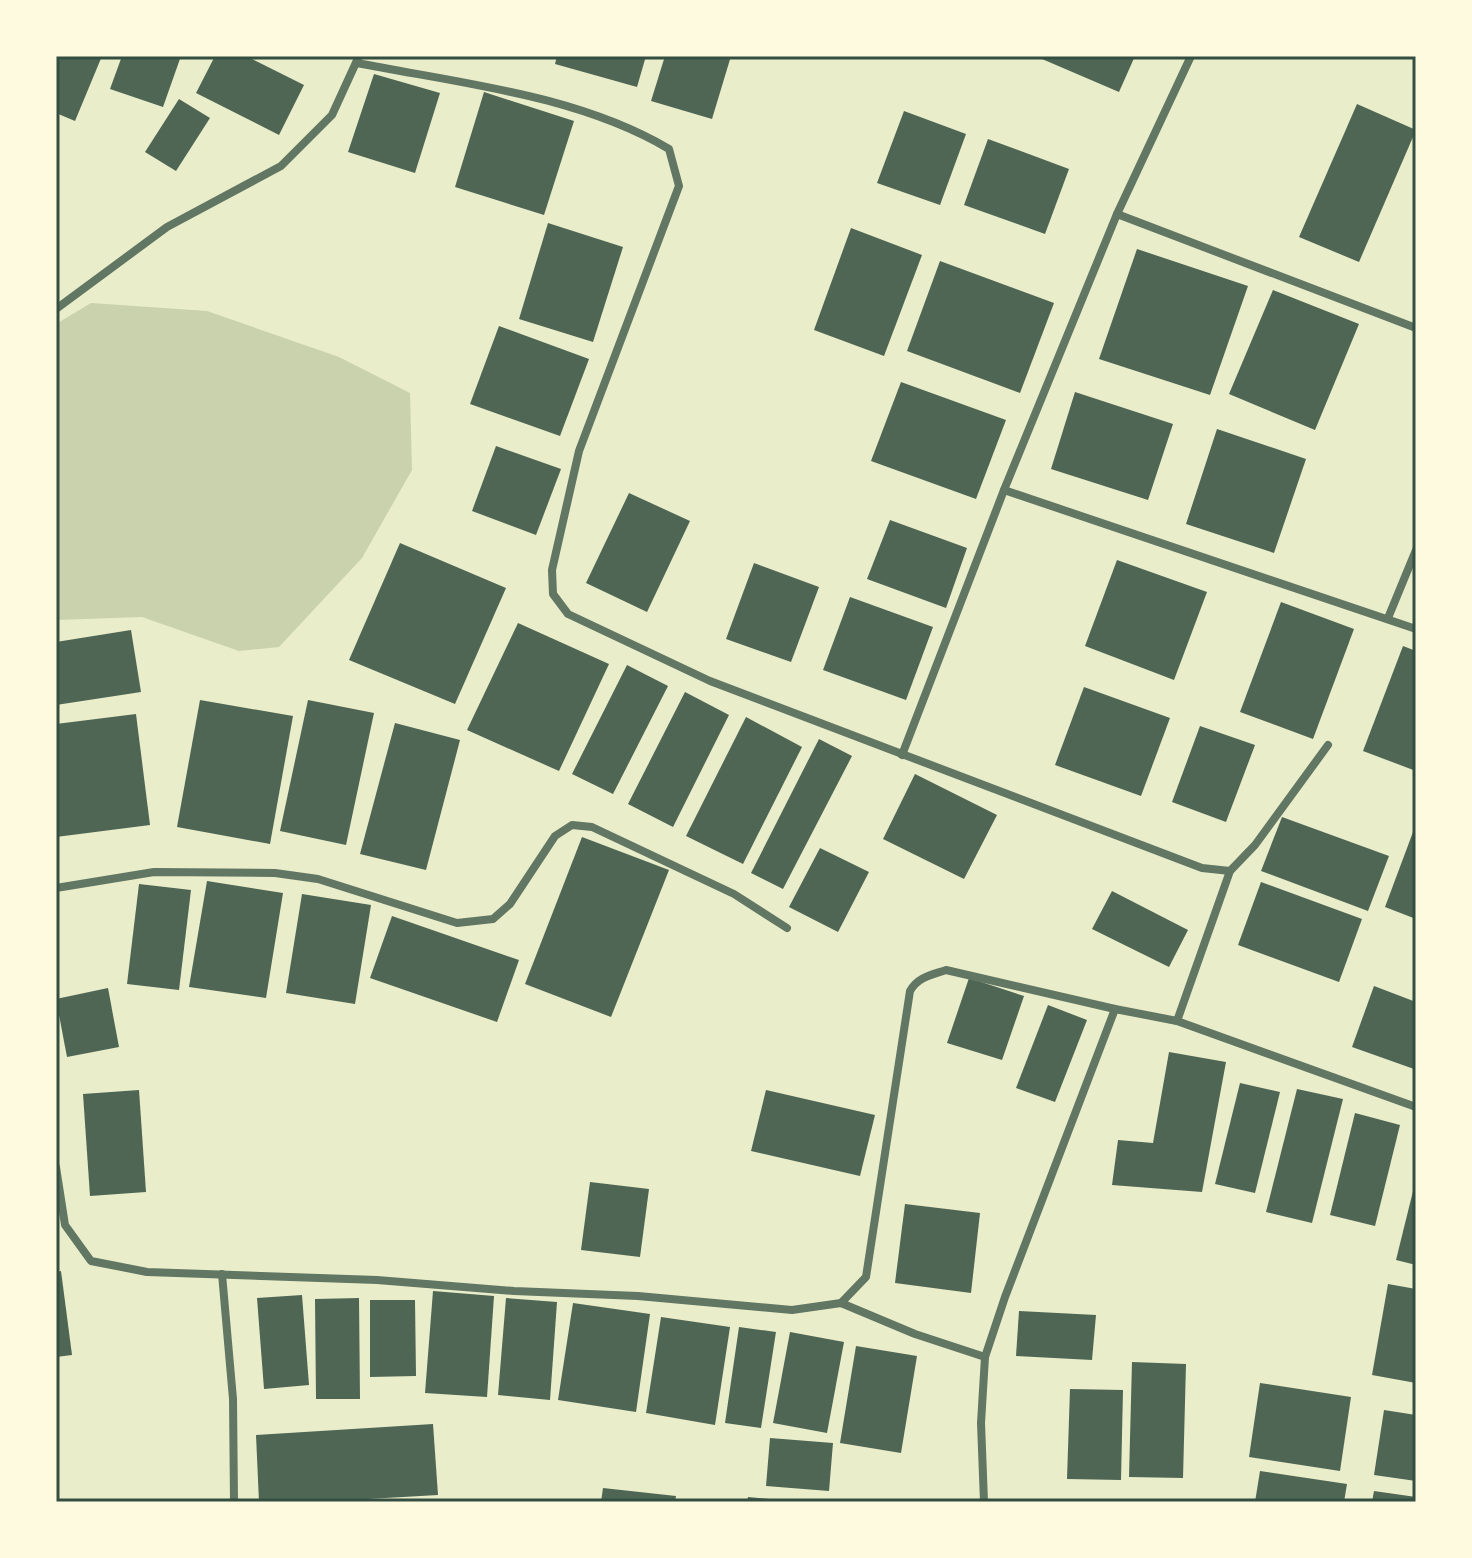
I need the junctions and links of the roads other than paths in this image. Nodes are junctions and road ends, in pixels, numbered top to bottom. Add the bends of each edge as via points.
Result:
1 (1191, 56) edge
2 (358, 60) edge
3 (1117, 214) junction
4 (56, 309) edge
5 (1416, 328) edge
6 (1004, 490) junction
7 (1416, 550) edge
8 (1388, 618) junction
9 (1416, 629) edge
10 (1328, 745) dead end
11 (902, 755) junction
12 (1230, 871) junction
13 (56, 888) edge
14 (787, 928) dead end
15 (1115, 1009) junction
16 (1177, 1021) junction
17 (1416, 1107) edge
18 (56, 1167) edge
19 (61, 1227) edge
20 (222, 1274) junction
21 (841, 1303) junction
22 (985, 1357) junction
23 (234, 1502) edge
24 (984, 1502) edge

1 - 3 street
2 - 4 street via 332,115 281,166 167,227
2 - 11 street via 552,102 646,135 669,149 679,186 579,451 552,570 553,594 568,614 710,681
3 - 5 street
3 - 6 street
6 - 8 street
6 - 11 street
7 - 8 street
8 - 9 street
10 - 12 street
11 - 12 street via 1202,868
12 - 16 street
13 - 14 street via 154,872 275,873 318,879 457,923 493,919 510,904 555,836 572,825 592,827 734,894
15 - 16 street
15 - 21 street via 946,970 916,982 910,991 866,1277
15 - 22 street
16 - 17 street
18 - 19 street
19 - 20 street via 91,1261 147,1272
20 - 21 street via 638,1296 792,1310
20 - 23 street via 233,1399
21 - 22 street
22 - 24 street

